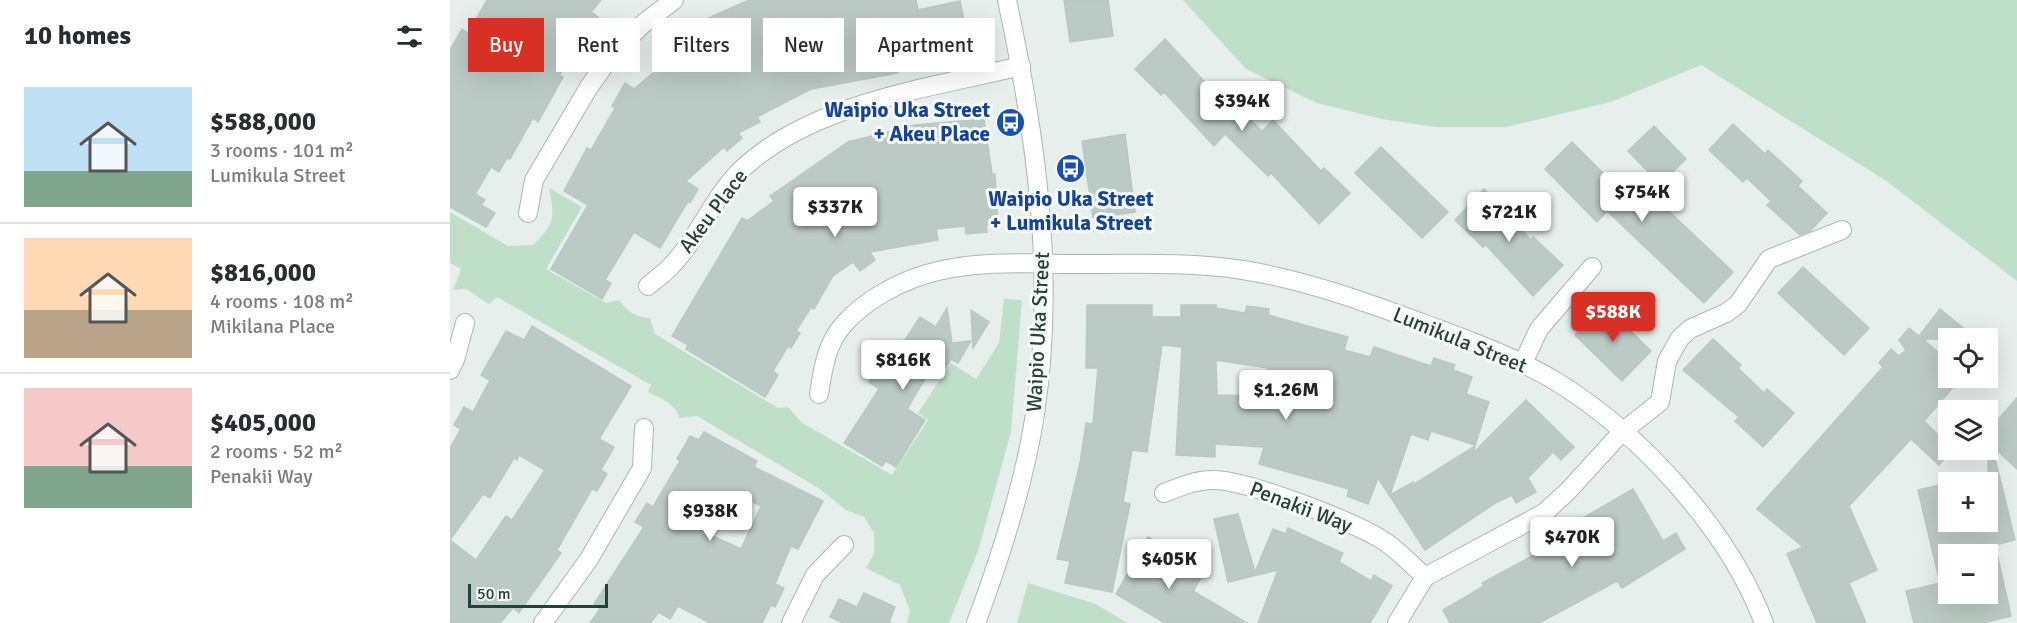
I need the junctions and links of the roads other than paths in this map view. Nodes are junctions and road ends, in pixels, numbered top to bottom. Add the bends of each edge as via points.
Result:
1 (674, 0) edge
2 (1007, 0) edge
3 (1021, 66) junction
4 (528, 213) dead end
5 (1842, 230) dead end
6 (1044, 263) junction
7 (1592, 267) dead end
8 (648, 286) dead end
9 (465, 323) dead end
10 (1523, 363) junction
11 (450, 370) edge
12 (819, 394) dead end
13 (644, 429) dead end
14 (1622, 432) junction
15 (1164, 493) dead end
16 (844, 545) dead end
17 (1425, 577) junction
18 (543, 623) edge
19 (791, 623) edge
20 (976, 623) edge
21 (1397, 623) edge
22 (1764, 623) edge

1 - 4 street via 612,53 534,180
2 - 3 street, Waipio Uka Street
3 - 6 street, Waipio Uka Street via 1041,197
3 - 8 street, Akeu Place via 836,111 804,126 741,169 673,265
5 - 14 street via 1769,259 1738,304 1680,338 1667,362 1660,402
6 - 10 street, Lumikula Street via 1218,268 1280,278 1393,312
6 - 12 street, Lumikula Street via 936,271 897,285 843,325 826,353
6 - 20 street, Waipio Uka Street via 1039,367 1027,457
7 - 10 street via 1539,328
9 - 11 street
10 - 14 street, Lumikula Street via 1584,399
13 - 18 street via 642,468 589,559
14 - 17 street via 1544,513
14 - 22 street, Lumikula Street via 1683,491 1728,551 1747,582
15 - 17 street, Penakii Way via 1212,480 1244,485 1345,521 1384,541
16 - 19 street via 814,575
17 - 21 street

